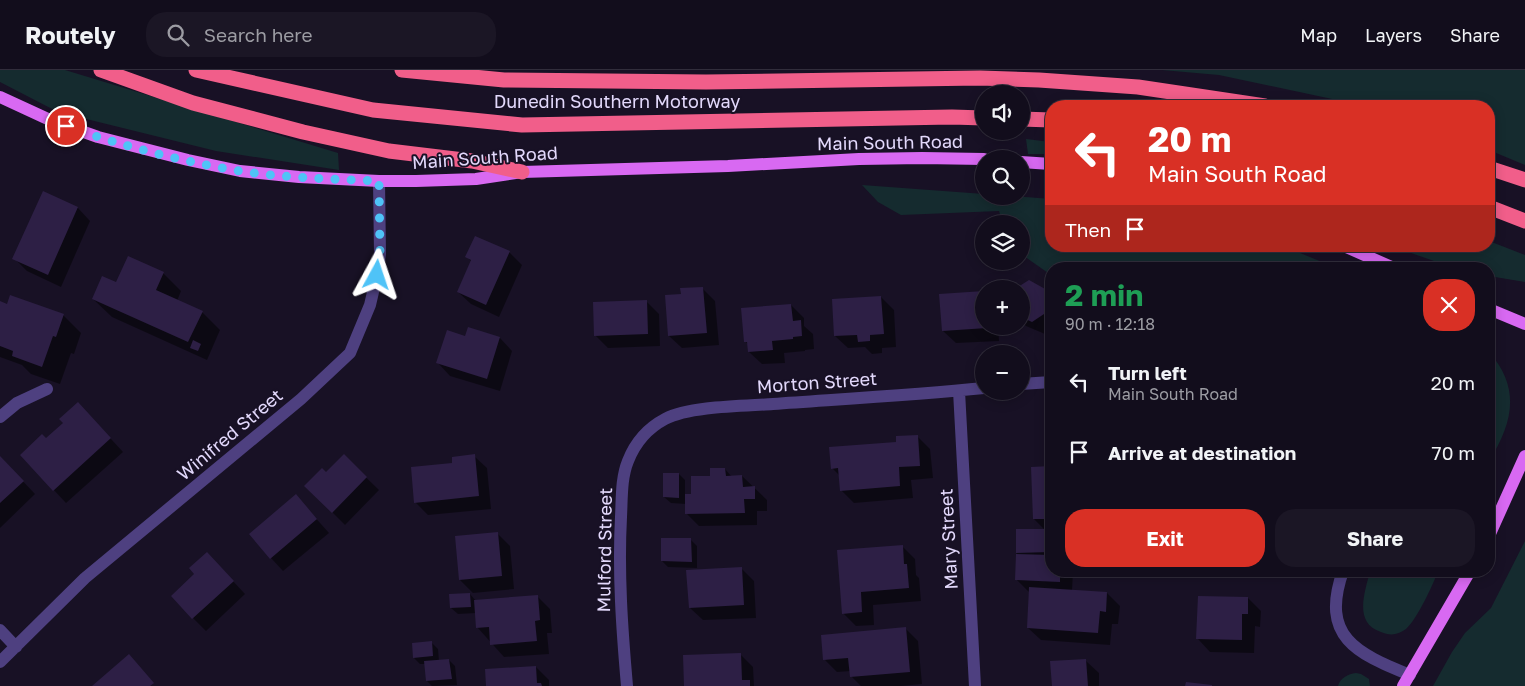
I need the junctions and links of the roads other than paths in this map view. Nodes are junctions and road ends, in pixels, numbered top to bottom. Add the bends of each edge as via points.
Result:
1 (101, 70) edge
2 (196, 70) edge
3 (402, 70) edge
4 (0, 97) edge
5 (1225, 100) edge
6 (975, 118) edge
7 (1030, 119) edge
8 (1045, 120) edge
9 (975, 159) edge
10 (1030, 163) edge
11 (1045, 164) edge
12 (1495, 170) edge
13 (522, 172) junction
14 (1519, 178) edge
15 (379, 181) junction
16 (1495, 209) edge
17 (1525, 221) edge
18 (1358, 252) edge
19 (1380, 262) edge
20 (1495, 311) edge
21 (1525, 324) edge
22 (1045, 382) edge
23 (1030, 383) edge
24 (47, 389) dead end
25 (975, 389) edge
26 (959, 391) junction
27 (0, 417) edge
28 (656, 424) joint
29 (1525, 456) edge
30 (1495, 523) edge
31 (1342, 577) edge
32 (1467, 577) edge
33 (0, 630) edge
34 (16, 647) junction
35 (0, 662) edge
36 (1410, 674) junction
37 (628, 686) edge
38 (975, 686) edge
39 (1403, 686) edge

1 - 13 highway via 194,103 303,132 389,151 472,161
2 - 6 highway, Dunedin Southern Motorway via 373,110 522,125
3 - 5 highway, Dunedin Southern Motorway via 504,80 1038,80 1138,87
4 - 15 main road, Main South Road via 98,137 188,160 240,171
7 - 8 highway
9 - 13 main road, Main South Road via 859,159
10 - 11 main road
12 - 14 highway
13 - 15 main road, Main South Road via 476,179
15 - 34 street, Winifred Street via 380,254 377,275 370,305 350,353 301,399 85,578
16 - 17 highway
18 - 19 main road
20 - 21 main road
22 - 23 street
24 - 27 street via 18,403
25 - 26 street, Morton Street
26 - 28 street, Morton Street via 726,407 666,418
26 - 38 street, Mary Street
28 - 37 street, Mulford Street via 638,441 628,460 622,486 620,601
29 - 30 main road
31 - 36 street via 1336,601 1338,624 1344,637 1372,658
32 - 36 main road
33 - 34 street
34 - 35 street, Winifred Street
36 - 39 main road

